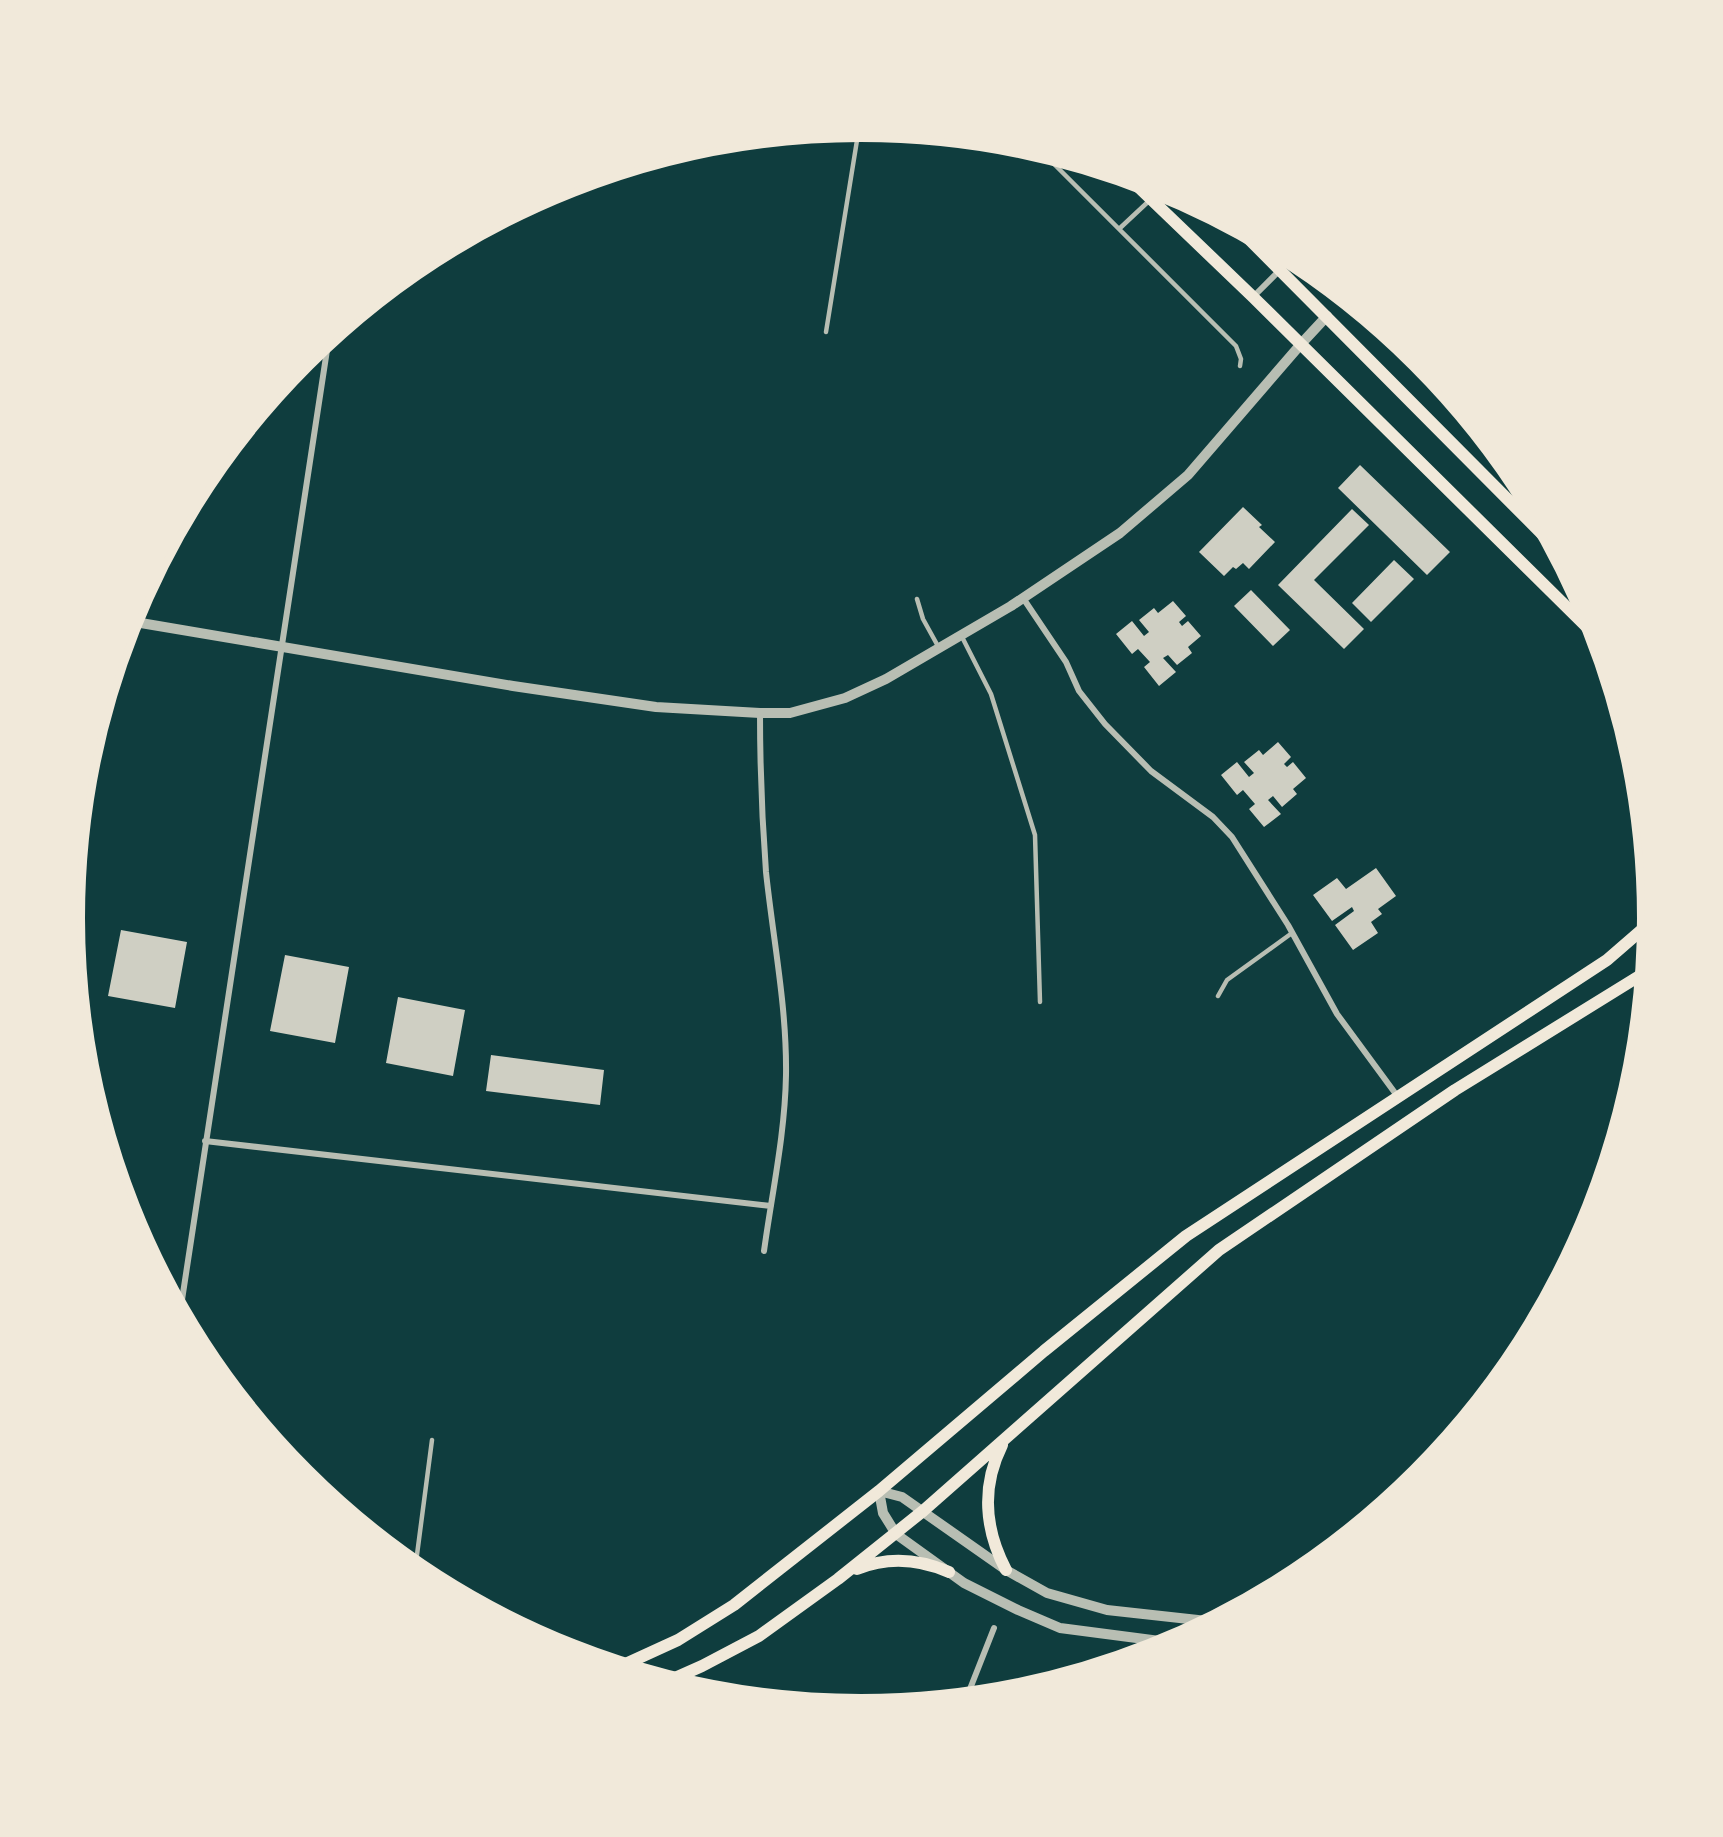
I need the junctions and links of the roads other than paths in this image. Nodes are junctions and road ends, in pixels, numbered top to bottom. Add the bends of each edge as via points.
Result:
1 (857, 138) edge
2 (1052, 162) edge
3 (1142, 190) edge
4 (1151, 199) junction
5 (1119, 229) junction
6 (1256, 246) edge
7 (1286, 264) edge
8 (1280, 270) junction
9 (1253, 297) junction
10 (1327, 316) junction
11 (826, 332) dead end
12 (1301, 344) junction
13 (327, 351) edge
14 (1240, 366) dead end
15 (1537, 528) edge
16 (1023, 598) junction
17 (917, 599) dead end
18 (139, 623) edge
19 (1585, 625) edge
20 (961, 635) junction
21 (280, 647) junction
22 (939, 648) junction
23 (760, 713) junction
24 (1642, 930) edge
25 (1292, 933) junction
26 (1640, 975) edge
27 (1218, 996) dead end
28 (1040, 1002) dead end
29 (1398, 1097) junction
30 (205, 1142) junction
31 (771, 1206) junction
32 (764, 1251) dead end
33 (182, 1301) edge
34 (1005, 1438) junction
35 (432, 1440) dead end
36 (879, 1491) junction
37 (923, 1511) junction
38 (896, 1534) junction
39 (416, 1559) edge
40 (1006, 1570) junction
41 (949, 1572) junction
42 (838, 1579) junction
43 (1203, 1621) edge
44 (994, 1628) dead end
45 (1158, 1641) edge
46 (629, 1663) edge
47 (678, 1677) edge
48 (969, 1691) edge

1 - 11 lane
2 - 5 lane
3 - 4 main road
4 - 5 lane
4 - 9 main road
5 - 14 lane via 1236,346
6 - 8 main road
7 - 8 street
8 - 9 street
8 - 10 main road
9 - 12 main road
10 - 12 street
10 - 15 main road
12 - 16 street via 1188,475 1120,534
12 - 19 main road
13 - 21 street
16 - 20 street
16 - 25 street via 1066,663 1079,691 1105,724 1151,771 1213,817 1232,837
17 - 22 lane
18 - 21 street
20 - 22 street
20 - 28 lane via 991,694 1035,835
21 - 23 street via 656,707
21 - 30 street
22 - 23 street via 845,698 790,713
23 - 31 street via 766,872 778,958 786,1076
24 - 29 main road via 1607,960
25 - 27 lane via 1227,980
25 - 29 street via 1337,1014
26 - 34 main road via 1455,1090 1220,1250
29 - 36 main road via 1186,1236
30 - 31 street
30 - 33 street
31 - 32 street
34 - 37 main road
34 - 40 main road via 991,1473 987,1510 993,1541
35 - 39 lane
36 - 37 street via 902,1497
36 - 38 street via 883,1513
36 - 46 main road via 734,1605 678,1640
37 - 38 main road
37 - 40 street
38 - 41 street
38 - 42 main road
40 - 43 street via 1047,1593 1107,1610
41 - 42 main road via 925,1564 883,1561
41 - 45 street via 964,1583 1060,1628
42 - 47 main road via 759,1636
44 - 48 street

